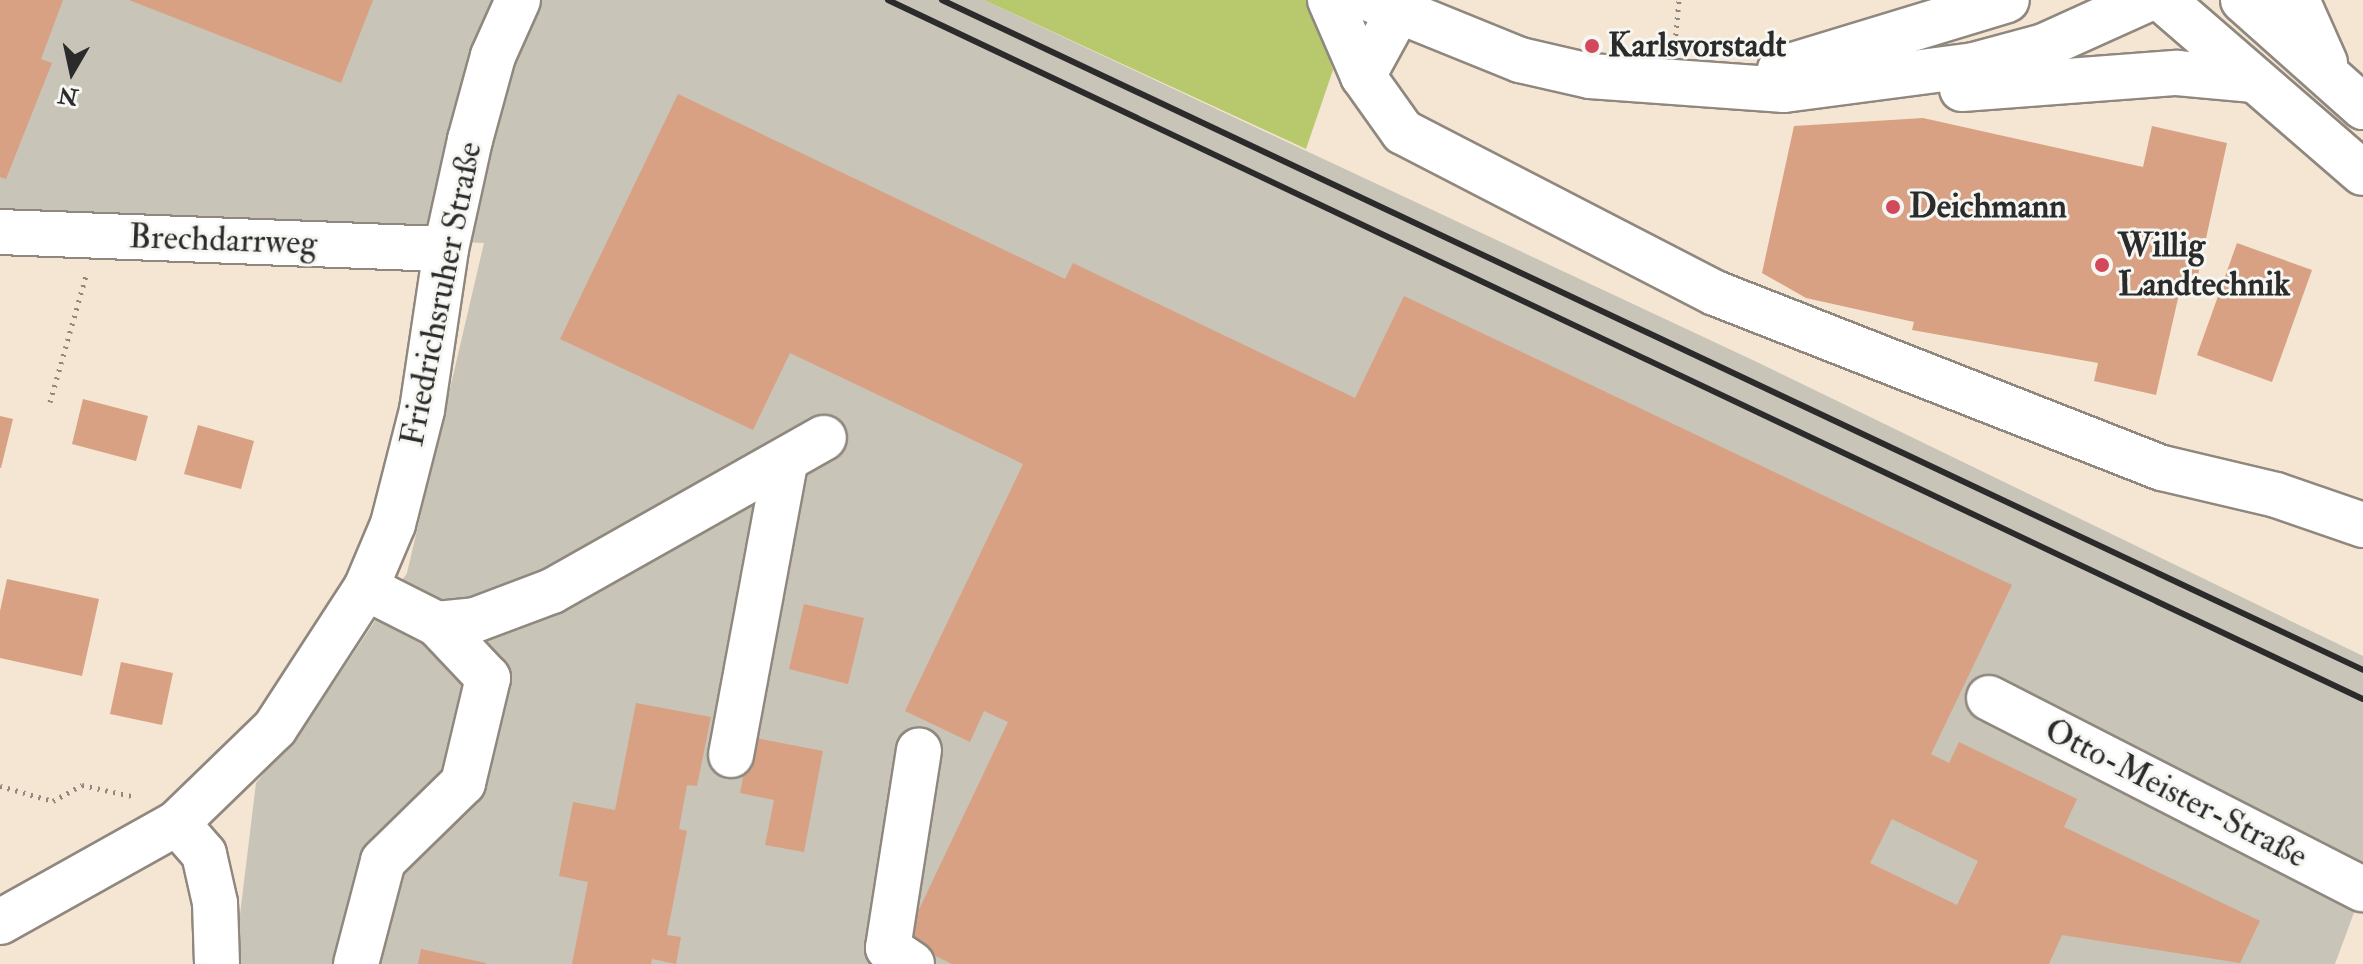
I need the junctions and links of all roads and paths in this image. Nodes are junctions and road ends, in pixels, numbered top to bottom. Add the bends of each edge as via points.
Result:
1 (518, 0) edge
2 (1330, 0) edge
3 (2007, 0) edge
4 (2146, 0) edge
5 (2163, 0) edge
6 (2243, 0) edge
7 (2297, 0) edge
8 (1385, 6) edge
9 (1953, 11) edge
10 (1363, 76) junction
11 (1671, 80) junction
12 (2254, 80) junction
13 (1784, 90) junction
14 (2349, 95) edge
15 (2363, 173) edge
16 (0, 232) edge
17 (98, 236) junction
18 (446, 249) junction
19 (50, 402) dead end
20 (824, 438) dead end
21 (785, 463) junction
22 (2363, 525) edge
23 (366, 588) junction
24 (437, 624) junction
25 (1989, 698) dead end
26 (919, 750) dead end
27 (731, 755) dead end
28 (0, 786) edge
29 (177, 823) junction
30 (2363, 889) edge
31 (0, 922) edge
32 (217, 964) edge
33 (356, 964) edge
34 (912, 964) edge

1 - 18 main road, Friedrichsruher Straße via 493,56
2 - 10 main road
3 - 9 main road
4 - 13 main road via 2044,46 1974,65
5 - 12 main road
6 - 14 main road
7 - 14 main road
8 - 10 main road
8 - 11 main road via 1520,60 1590,76
9 - 11 main road via 1764,73
10 - 22 main road via 1403,132 1715,293 2162,468 2276,495
11 - 13 main road
12 - 13 main road via 2177,73 1922,93
12 - 15 main road
16 - 17 main road, Brechdarrweg
17 - 18 main road, Brechdarrweg
17 - 19 path
18 - 23 main road, Friedrichsruher Straße via 422,410 393,524
20 - 21 main road
21 - 24 main road via 552,591 475,620
21 - 27 main road
23 - 24 main road
23 - 29 main road, Friedrichsruher Straße via 275,728
24 - 33 main road via 488,678 463,783 383,861
25 - 30 main road, Otto-Meister-Straße
26 - 34 main road via 888,948
28 - 29 path via 53,801 82,785 148,800
29 - 31 main road, Friedrichsruher Straße
29 - 32 main road via 204,854 215,903

